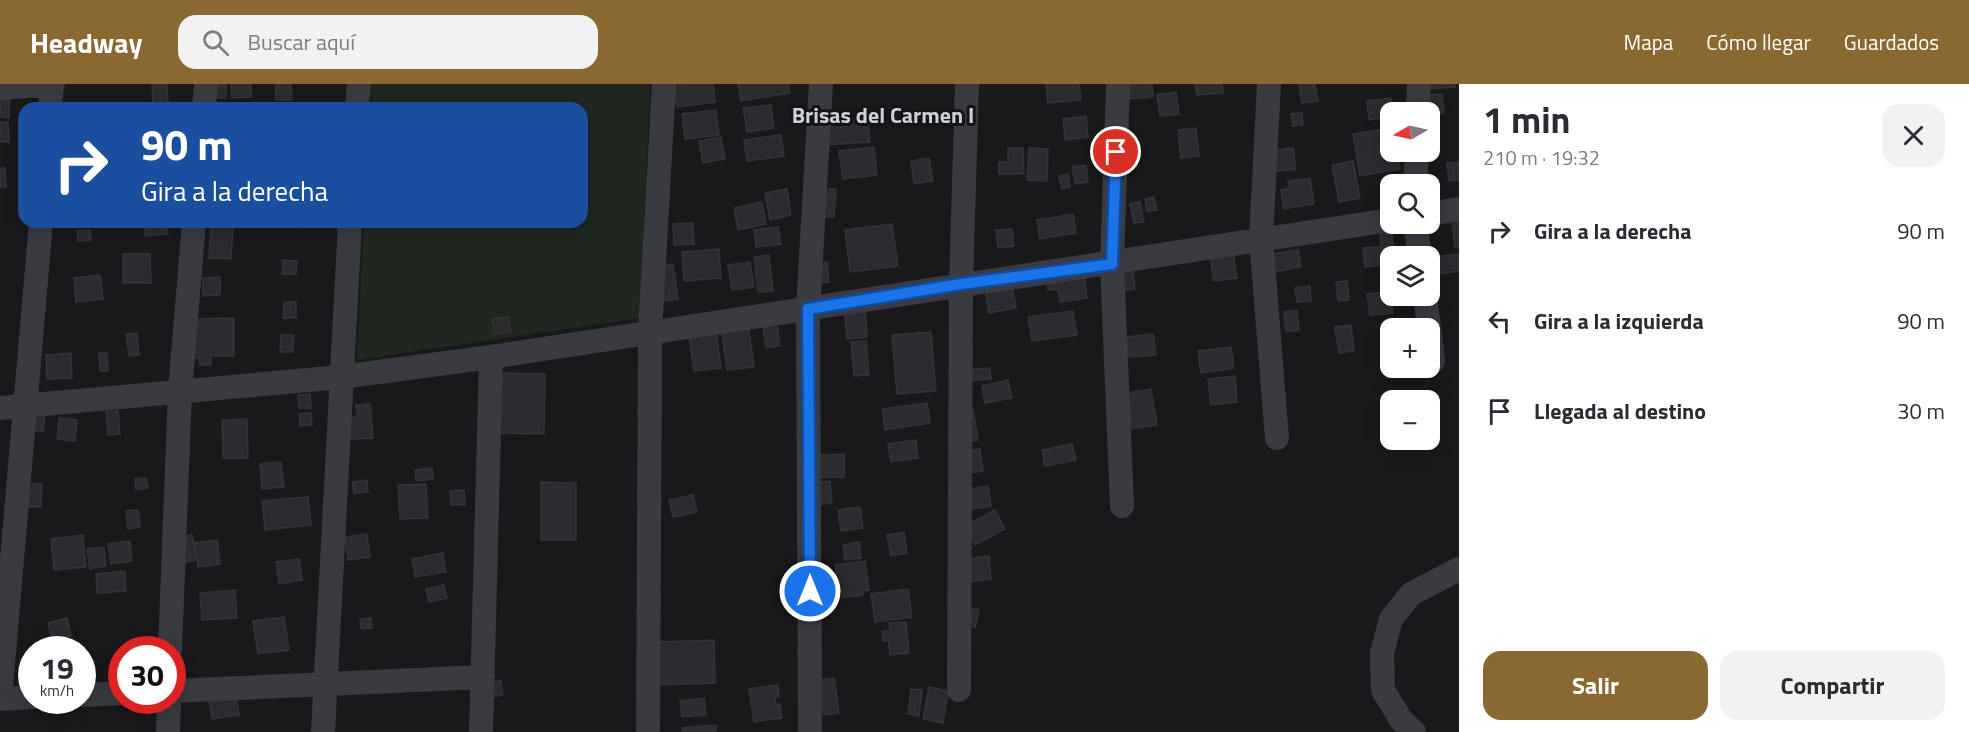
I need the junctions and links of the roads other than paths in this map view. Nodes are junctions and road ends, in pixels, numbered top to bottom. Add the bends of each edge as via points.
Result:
1 (53, 84) edge
2 (206, 84) edge
3 (359, 84) edge
4 (664, 84) edge
5 (821, 84) edge
6 (968, 84) edge
7 (1118, 84) edge
8 (1269, 84) edge
9 (1419, 84) edge
10 (0, 88) edge
11 (51, 102) edge
12 (204, 102) edge
13 (358, 102) edge
14 (1418, 102) edge
15 (1459, 209) edge
16 (1440, 212) edge
17 (1380, 221) edge
18 (40, 228) edge
19 (194, 228) edge
20 (350, 228) edge
21 (1261, 239) junction
22 (1112, 264) junction
23 (961, 284) junction
24 (808, 309) junction
25 (650, 332) junction
26 (490, 357) junction
27 (341, 377) junction
28 (180, 391) junction
29 (25, 407) junction
30 (0, 408) edge
31 (1278, 438) dead end
32 (1122, 506) dead end
33 (1459, 569) edge
34 (171, 636) edge
35 (483, 677) junction
36 (326, 684) junction
37 (186, 690) edge
38 (959, 690) dead end
39 (18, 698) edge
40 (0, 699) edge
41 (169, 714) edge
42 (168, 732) edge
43 (323, 732) edge
44 (482, 732) edge
45 (648, 732) edge
46 (810, 732) edge
47 (1414, 732) edge

1 - 10 street
1 - 11 street
2 - 12 street
3 - 13 street
4 - 25 street
5 - 24 street
6 - 23 street
7 - 22 street
8 - 21 street
9 - 14 street
15 - 16 street
17 - 21 street
18 - 29 street
19 - 28 street
20 - 27 street
21 - 22 street
21 - 31 street
22 - 23 street
22 - 32 street
23 - 24 street
23 - 38 street
24 - 25 street
24 - 46 street
25 - 26 street
25 - 45 street
26 - 27 street
26 - 35 street
27 - 28 street
27 - 36 street
28 - 29 street
28 - 34 street
29 - 30 street
29 - 40 street
33 - 47 street via 1411,594 1391,619 1382,653 1383,690 1401,720
35 - 36 street
35 - 44 street
36 - 37 street
36 - 43 street
39 - 40 street
41 - 42 street

